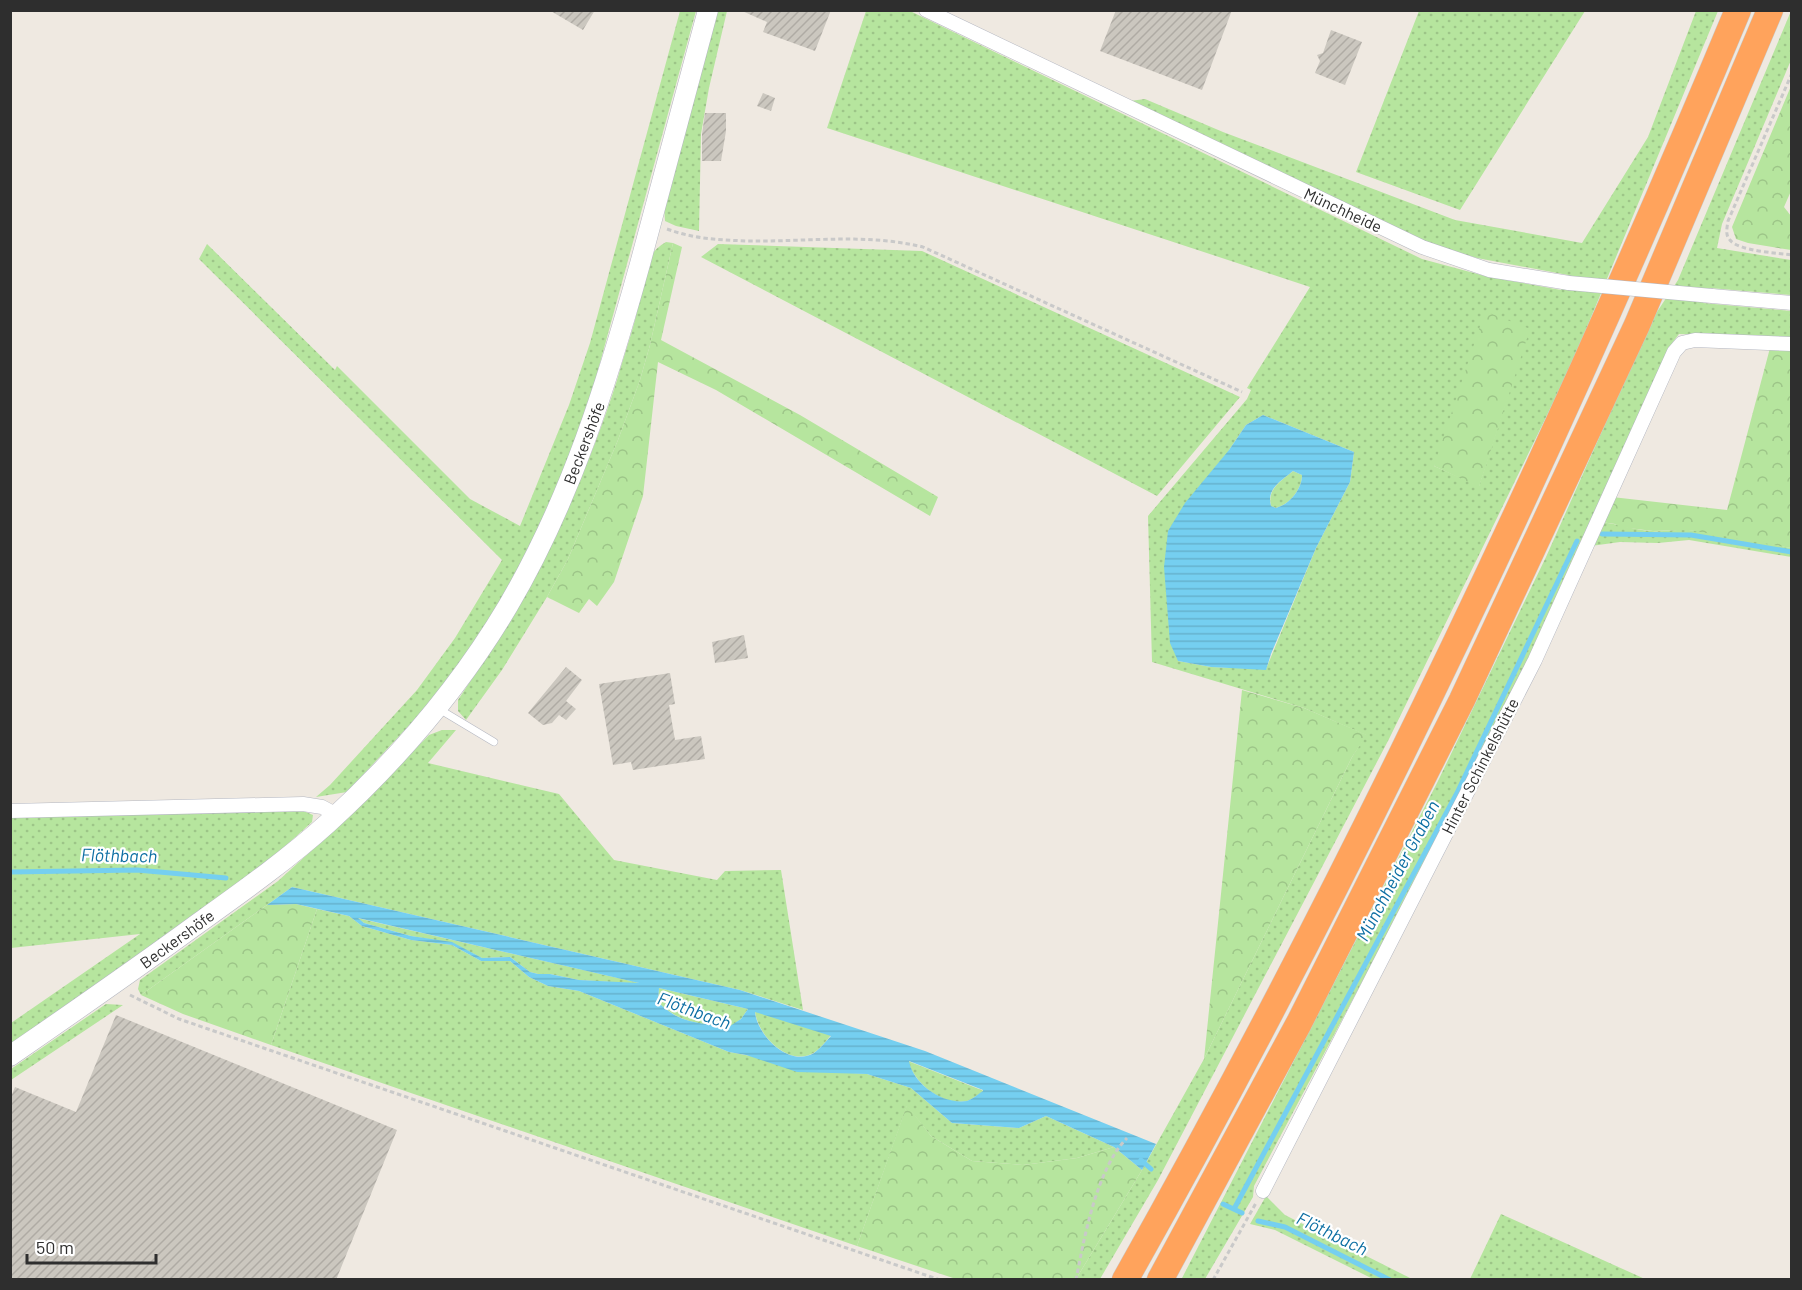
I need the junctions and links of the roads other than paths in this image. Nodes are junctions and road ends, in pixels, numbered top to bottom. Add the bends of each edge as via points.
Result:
1 (708, 10) edge
2 (926, 10) edge
3 (1738, 10) edge
4 (1770, 10) edge
5 (1791, 303) edge
6 (1791, 344) edge
7 (437, 708) junction
8 (494, 742) dead end
9 (10, 811) edge
10 (337, 815) junction
11 (10, 1056) edge
12 (1263, 1191) road end
13 (1125, 1280) edge
14 (1160, 1280) edge

1 - 7 street, Beckershöfe via 605,383 568,487 507,608
2 - 5 street, Münchheide, bridge via 1422,247 1488,270 1569,283
3 - 13 highway via 1625,277 1508,535 1376,808 1202,1142
4 - 14 highway via 1637,325 1462,700 1228,1156
6 - 12 street, Hinter Schinkelshütte via 1695,340 1674,352 1535,660
7 - 8 lane
7 - 10 street, Beckershöfe
9 - 10 street via 303,804
10 - 11 street, Beckershöfe via 264,876

